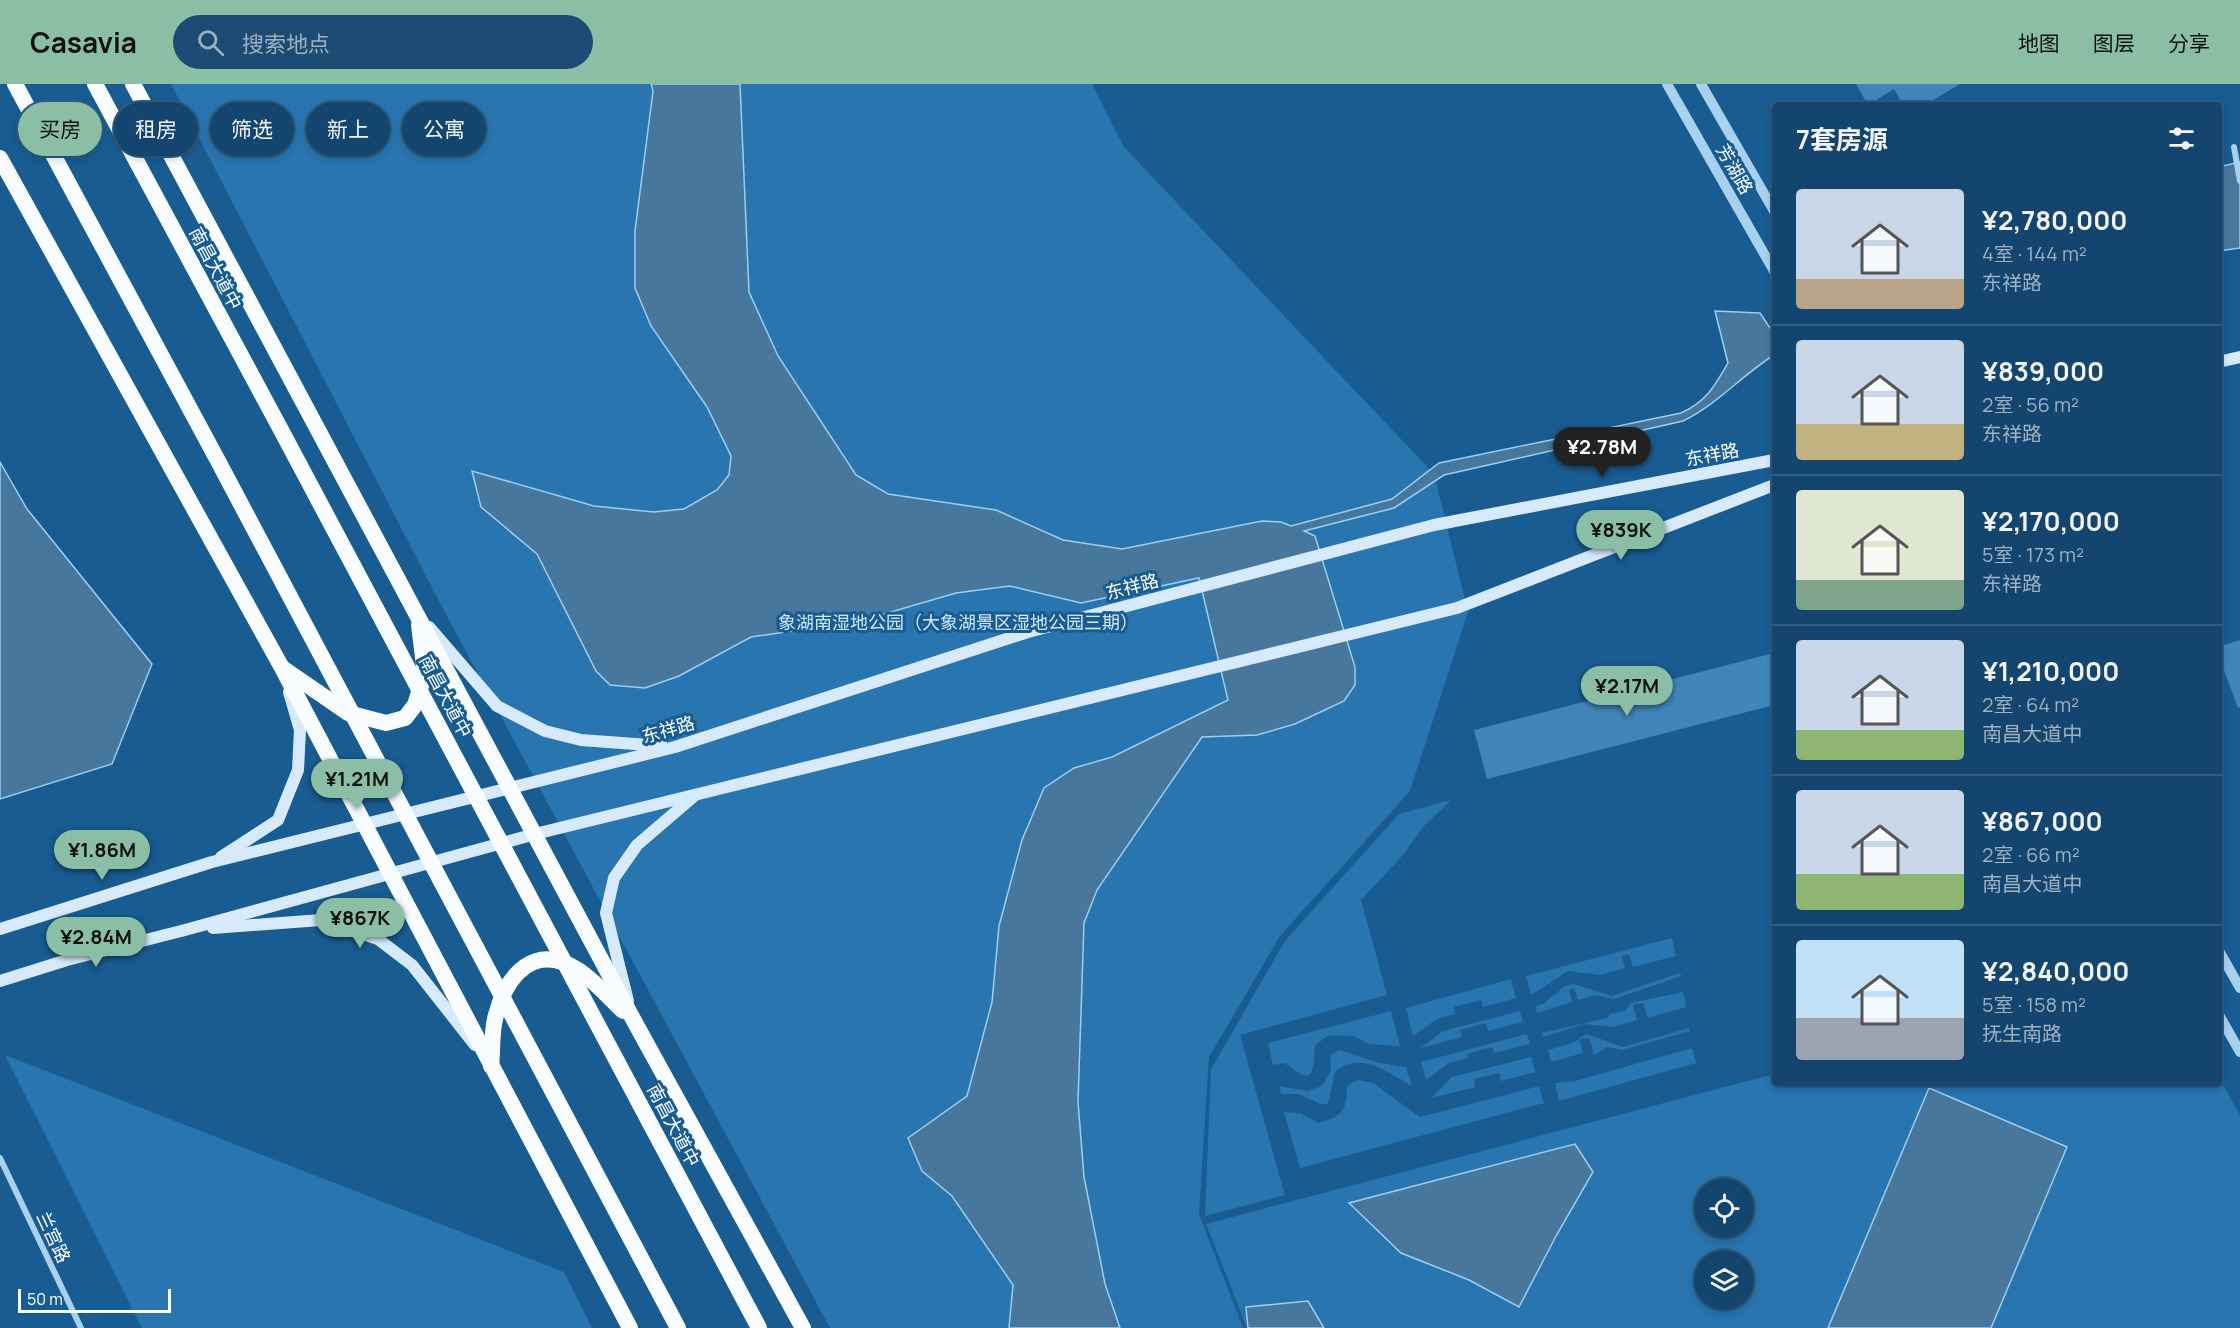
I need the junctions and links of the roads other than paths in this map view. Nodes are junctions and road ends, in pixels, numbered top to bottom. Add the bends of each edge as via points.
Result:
1 (15, 84) edge
2 (95, 84) edge
3 (133, 84) edge
4 (1667, 84) edge
5 (1701, 84) edge
6 (2235, 147) dead end
7 (0, 158) edge
8 (2240, 181) edge
9 (1772, 208) edge
10 (1772, 268) edge
11 (2240, 357) edge
12 (2222, 361) edge
13 (1772, 460) edge
14 (1772, 486) edge
15 (418, 614) junction
16 (281, 666) junction
17 (675, 747) junction
18 (509, 787) junction
19 (697, 794) junction
20 (364, 824) junction
21 (535, 834) junction
22 (212, 862) junction
23 (390, 874) junction
24 (0, 929) edge
25 (185, 930) junction
26 (2222, 956) edge
27 (0, 981) edge
28 (2240, 988) edge
29 (633, 1019) junction
30 (2222, 1020) edge
31 (2240, 1052) edge
32 (491, 1066) junction
33 (0, 1158) edge
34 (81, 1328) edge
35 (630, 1328) edge
36 (678, 1328) edge
37 (759, 1328) edge
38 (803, 1328) edge

1 - 36 highway
2 - 37 highway, 南昌大道中
3 - 15 highway
4 - 10 street, 芳湖路
5 - 9 street, 芳湖路
6 - 8 street
7 - 16 highway
11 - 12 main road
13 - 17 main road, 东祥路 via 1434,525 1028,632
14 - 19 main road via 1457,608
15 - 16 highway via 425,673 415,705 405,718 386,723 348,713
15 - 17 main road via 496,706 545,731 581,740
15 - 18 highway
16 - 20 highway
16 - 22 main road via 300,730 298,770 278,820
17 - 18 main road, 东祥路
18 - 20 main road, 东祥路
18 - 21 highway
19 - 21 main road
19 - 29 main road via 637,845 614,878 606,913
20 - 22 main road, 东祥路
20 - 23 highway
21 - 23 main road
21 - 29 highway
22 - 24 main road
23 - 25 main road
23 - 32 highway
25 - 27 main road
25 - 32 main road via 321,920 378,939 412,965
26 - 28 street
29 - 32 highway via 578,970 551,958 528,963 513,976 495,1016
29 - 38 highway
30 - 31 street
32 - 35 highway
33 - 34 street, 兰宫路

